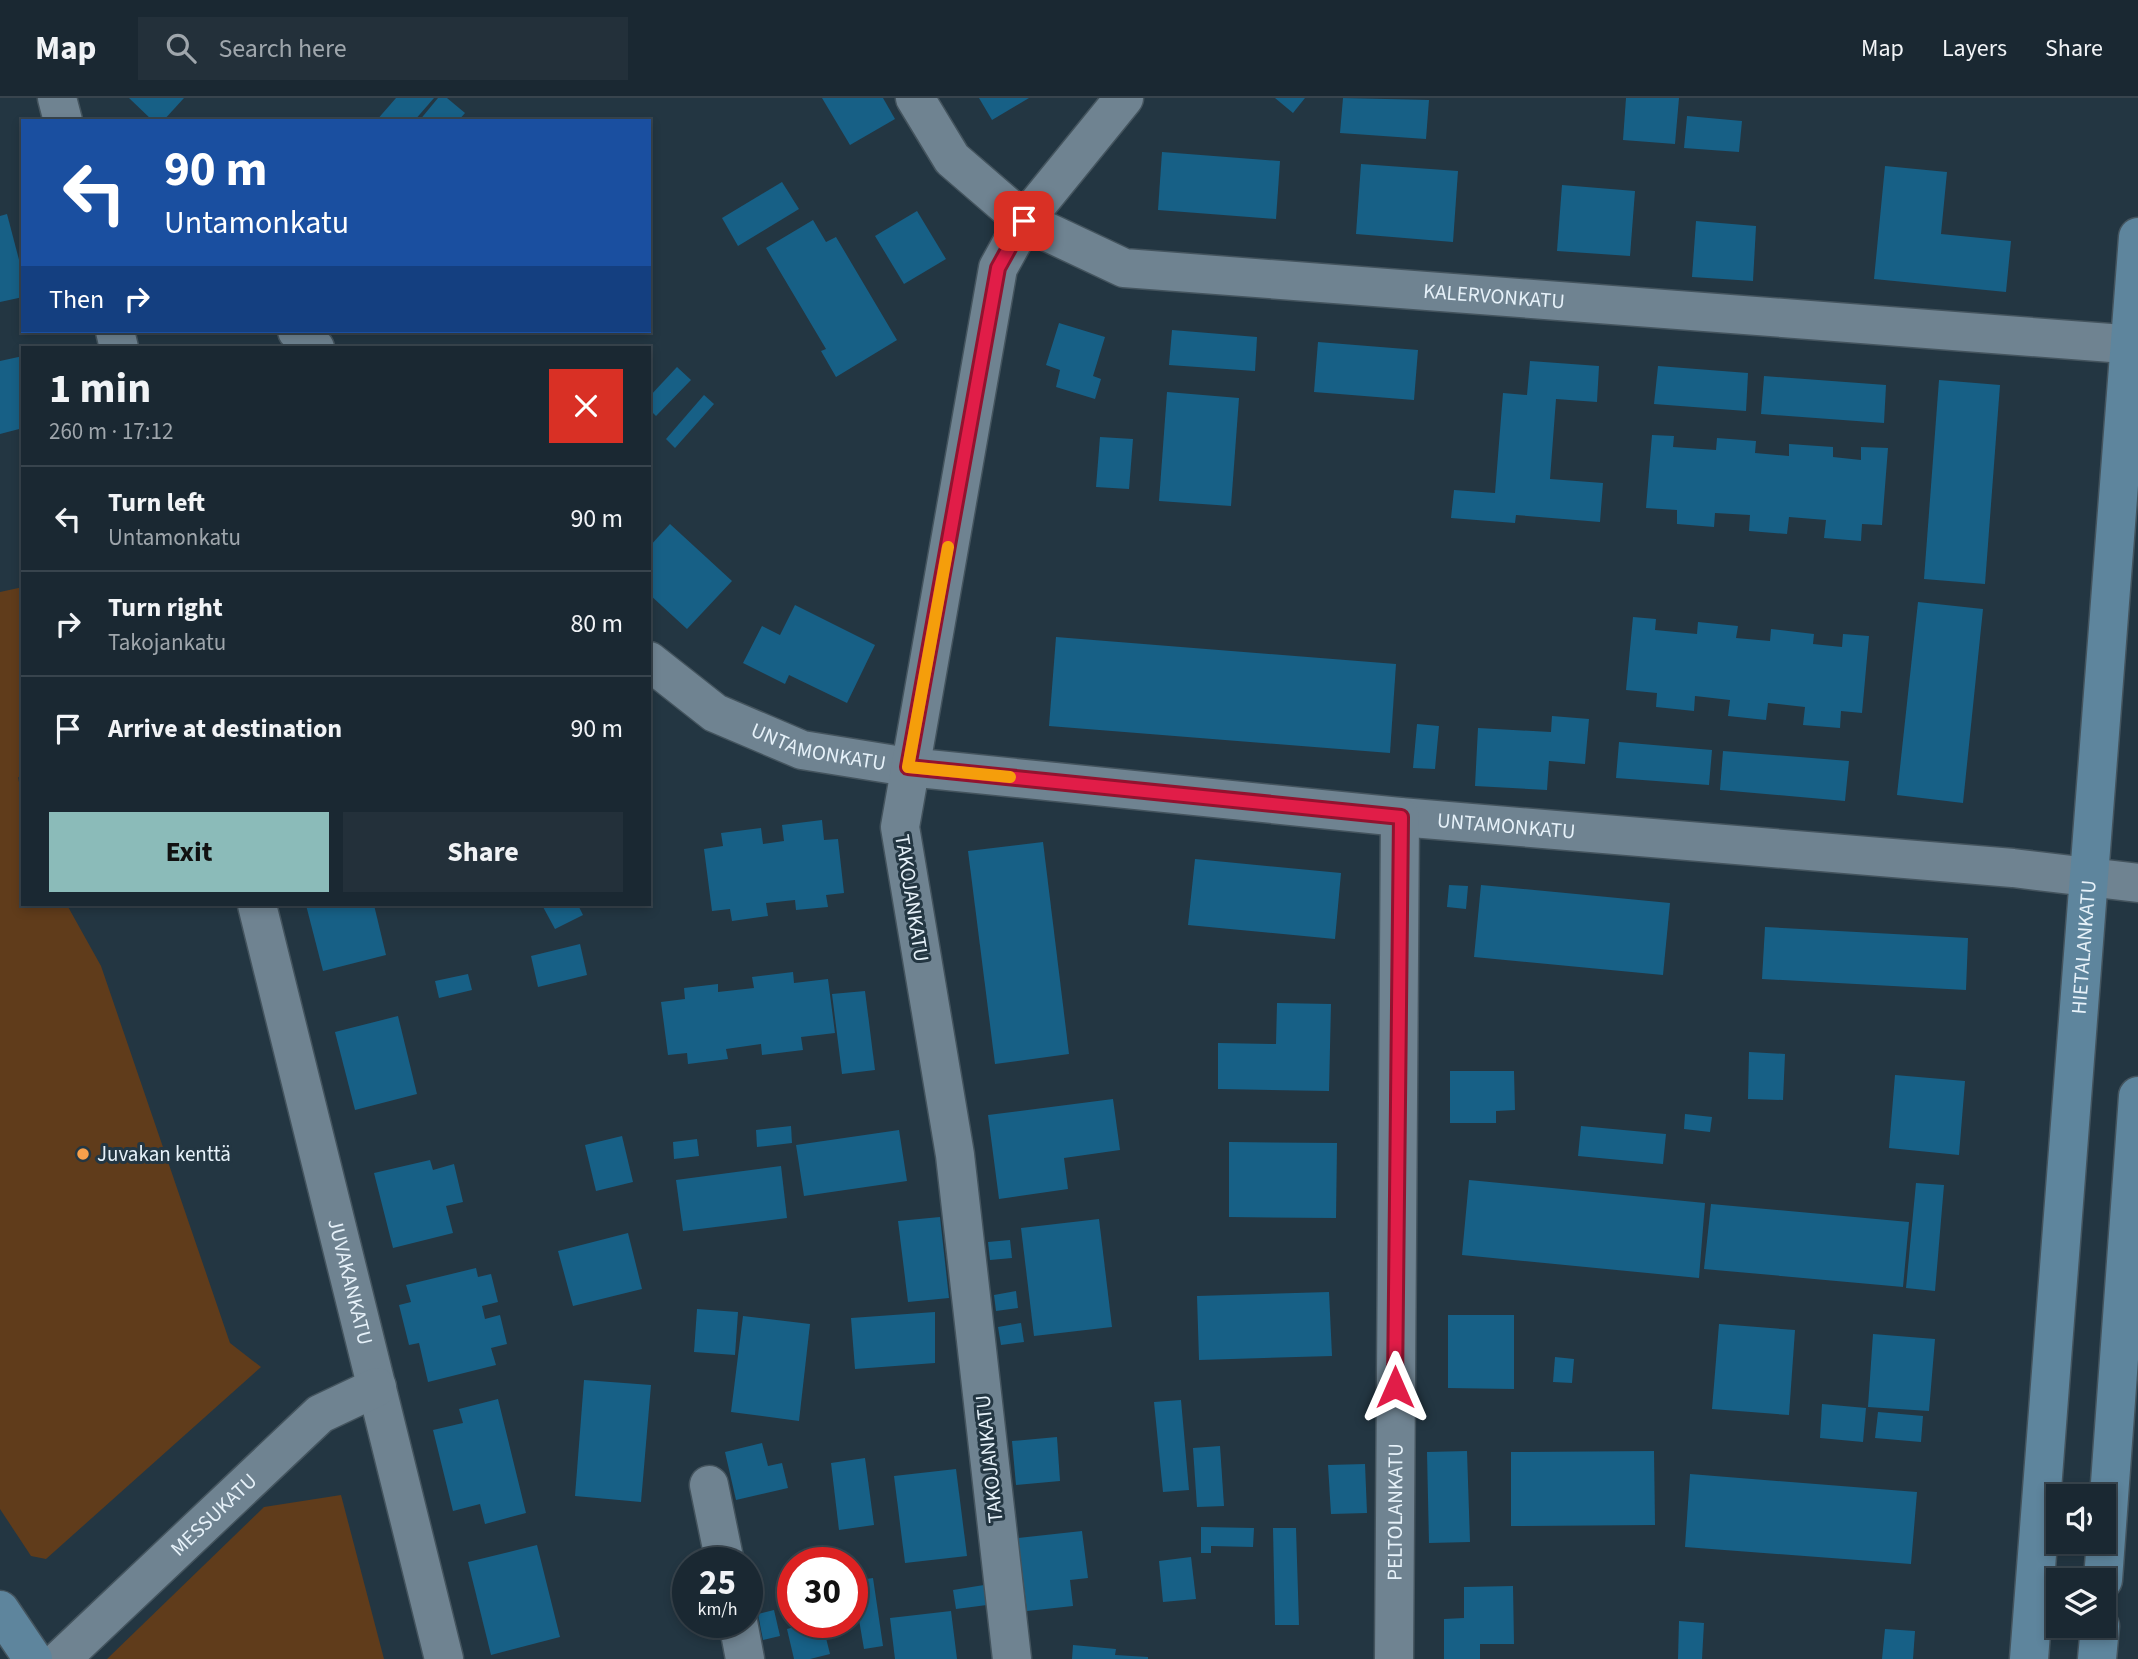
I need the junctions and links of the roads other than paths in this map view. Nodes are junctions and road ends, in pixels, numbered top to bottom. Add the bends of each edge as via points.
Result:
1 (57, 98) edge
2 (915, 98) edge
3 (1124, 98) edge
4 (62, 119) edge
5 (1024, 221) junction
6 (2138, 237) edge
7 (299, 333) edge
8 (2134, 345) edge
9 (313, 346) edge
10 (651, 663) edge
11 (908, 767) junction
12 (1401, 817) junction
13 (2089, 878) junction
14 (2138, 883) edge
15 (257, 906) edge
16 (2138, 1096) edge
17 (377, 1387) junction
18 (709, 1485) dead end
19 (722, 1547) edge
20 (2104, 1568) edge
21 (0, 1610) edge
22 (741, 1638) edge
23 (2099, 1638) edge
24 (33, 1659) edge
25 (61, 1659) edge
26 (444, 1659) edge
27 (745, 1659) edge
28 (1012, 1659) edge
29 (1394, 1659) edge
30 (2029, 1659) edge
31 (2097, 1659) edge

1 - 4 street
2 - 5 street, KALERVONKATU via 952,159
3 - 5 street, TAKOJANKATU
5 - 8 street, KALERVONKATU via 1124,268
5 - 11 street, TAKOJANKATU via 998,268
6 - 8 main road, HIETALANKATU
7 - 9 street
8 - 13 main road, HIETALANKATU
10 - 11 street, UNTAMONKATU via 715,713 802,750
11 - 12 street, UNTAMONKATU
11 - 28 street, TAKOJANKATU via 900,827 955,1155
12 - 13 street, UNTAMONKATU
12 - 29 street, PELTOLANKATU
13 - 14 street, UNTAMONKATU
13 - 30 main road, HIETALANKATU
15 - 17 street, JUVAKANKATU
16 - 20 main road
17 - 25 street, MESSUKATU via 320,1414
17 - 26 street, JUVAKANKATU
18 - 19 street
21 - 24 main road
22 - 27 street
23 - 31 main road

